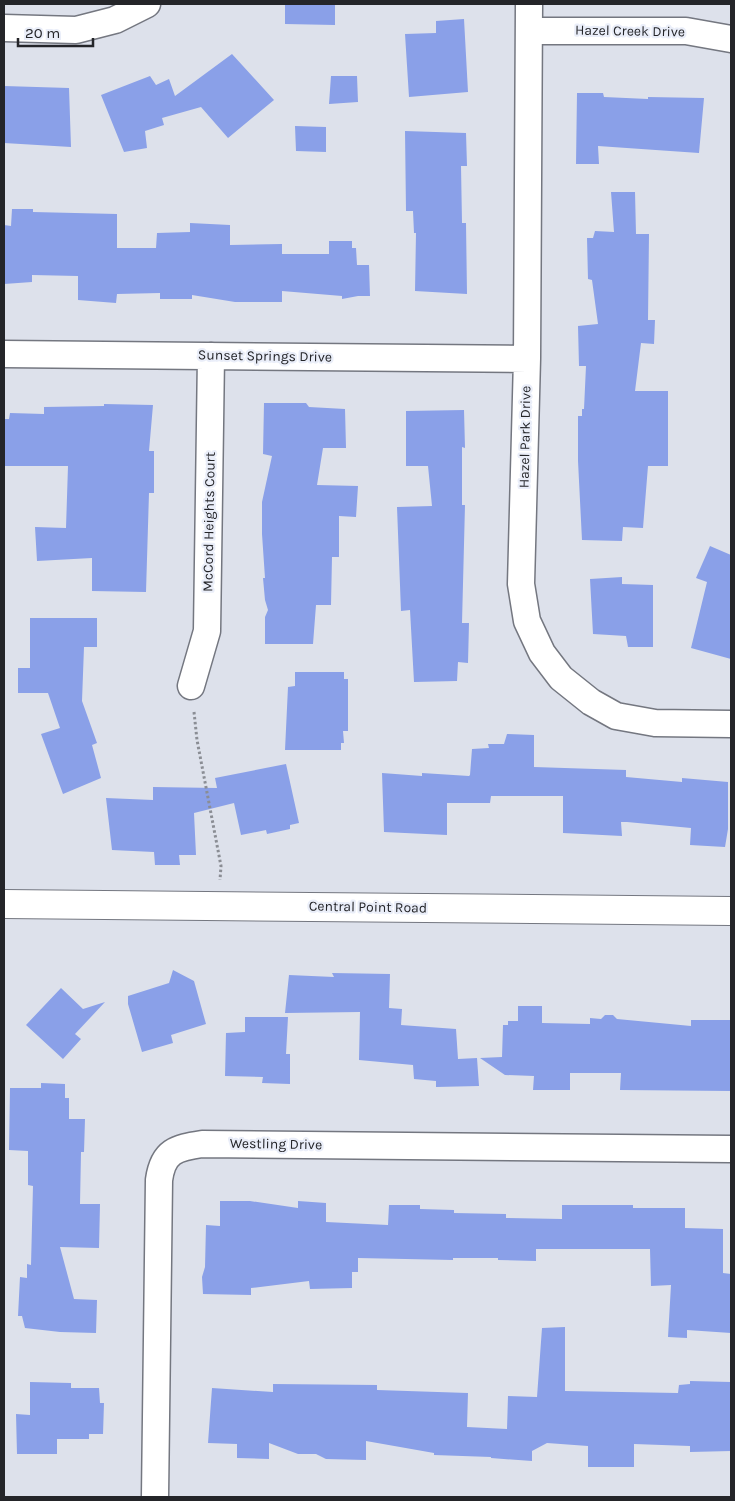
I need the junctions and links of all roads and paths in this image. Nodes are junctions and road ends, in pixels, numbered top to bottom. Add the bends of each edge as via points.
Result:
1 (147, 4) edge
2 (529, 4) edge
3 (4, 28) edge
4 (529, 31) junction
5 (731, 39) edge
6 (4, 354) edge
7 (211, 356) junction
8 (527, 359) junction
9 (191, 686) joint
10 (731, 724) edge
11 (4, 904) edge
12 (218, 906) junction
13 (731, 911) edge
14 (731, 1149) edge
15 (155, 1497) edge

1 - 3 street via 115,20 76,30
2 - 4 street, Hazel Park Drive
4 - 5 street, Hazel Creek Drive via 686,31
4 - 8 street, Hazel Park Drive
6 - 7 street, Sunset Springs Drive
7 - 8 street, Sunset Springs Drive
7 - 9 street, McCord Heights Court via 207,631
8 - 10 street, Hazel Park Drive via 521,584 527,621 542,653 561,678 591,702 616,716 655,723
9 - 12 path via 197,740 221,866
11 - 12 street, Central Point Road
12 - 13 street, Central Point Road
14 - 15 street, Westling Drive via 202,1144 184,1147 168,1156 161,1165 159,1180

